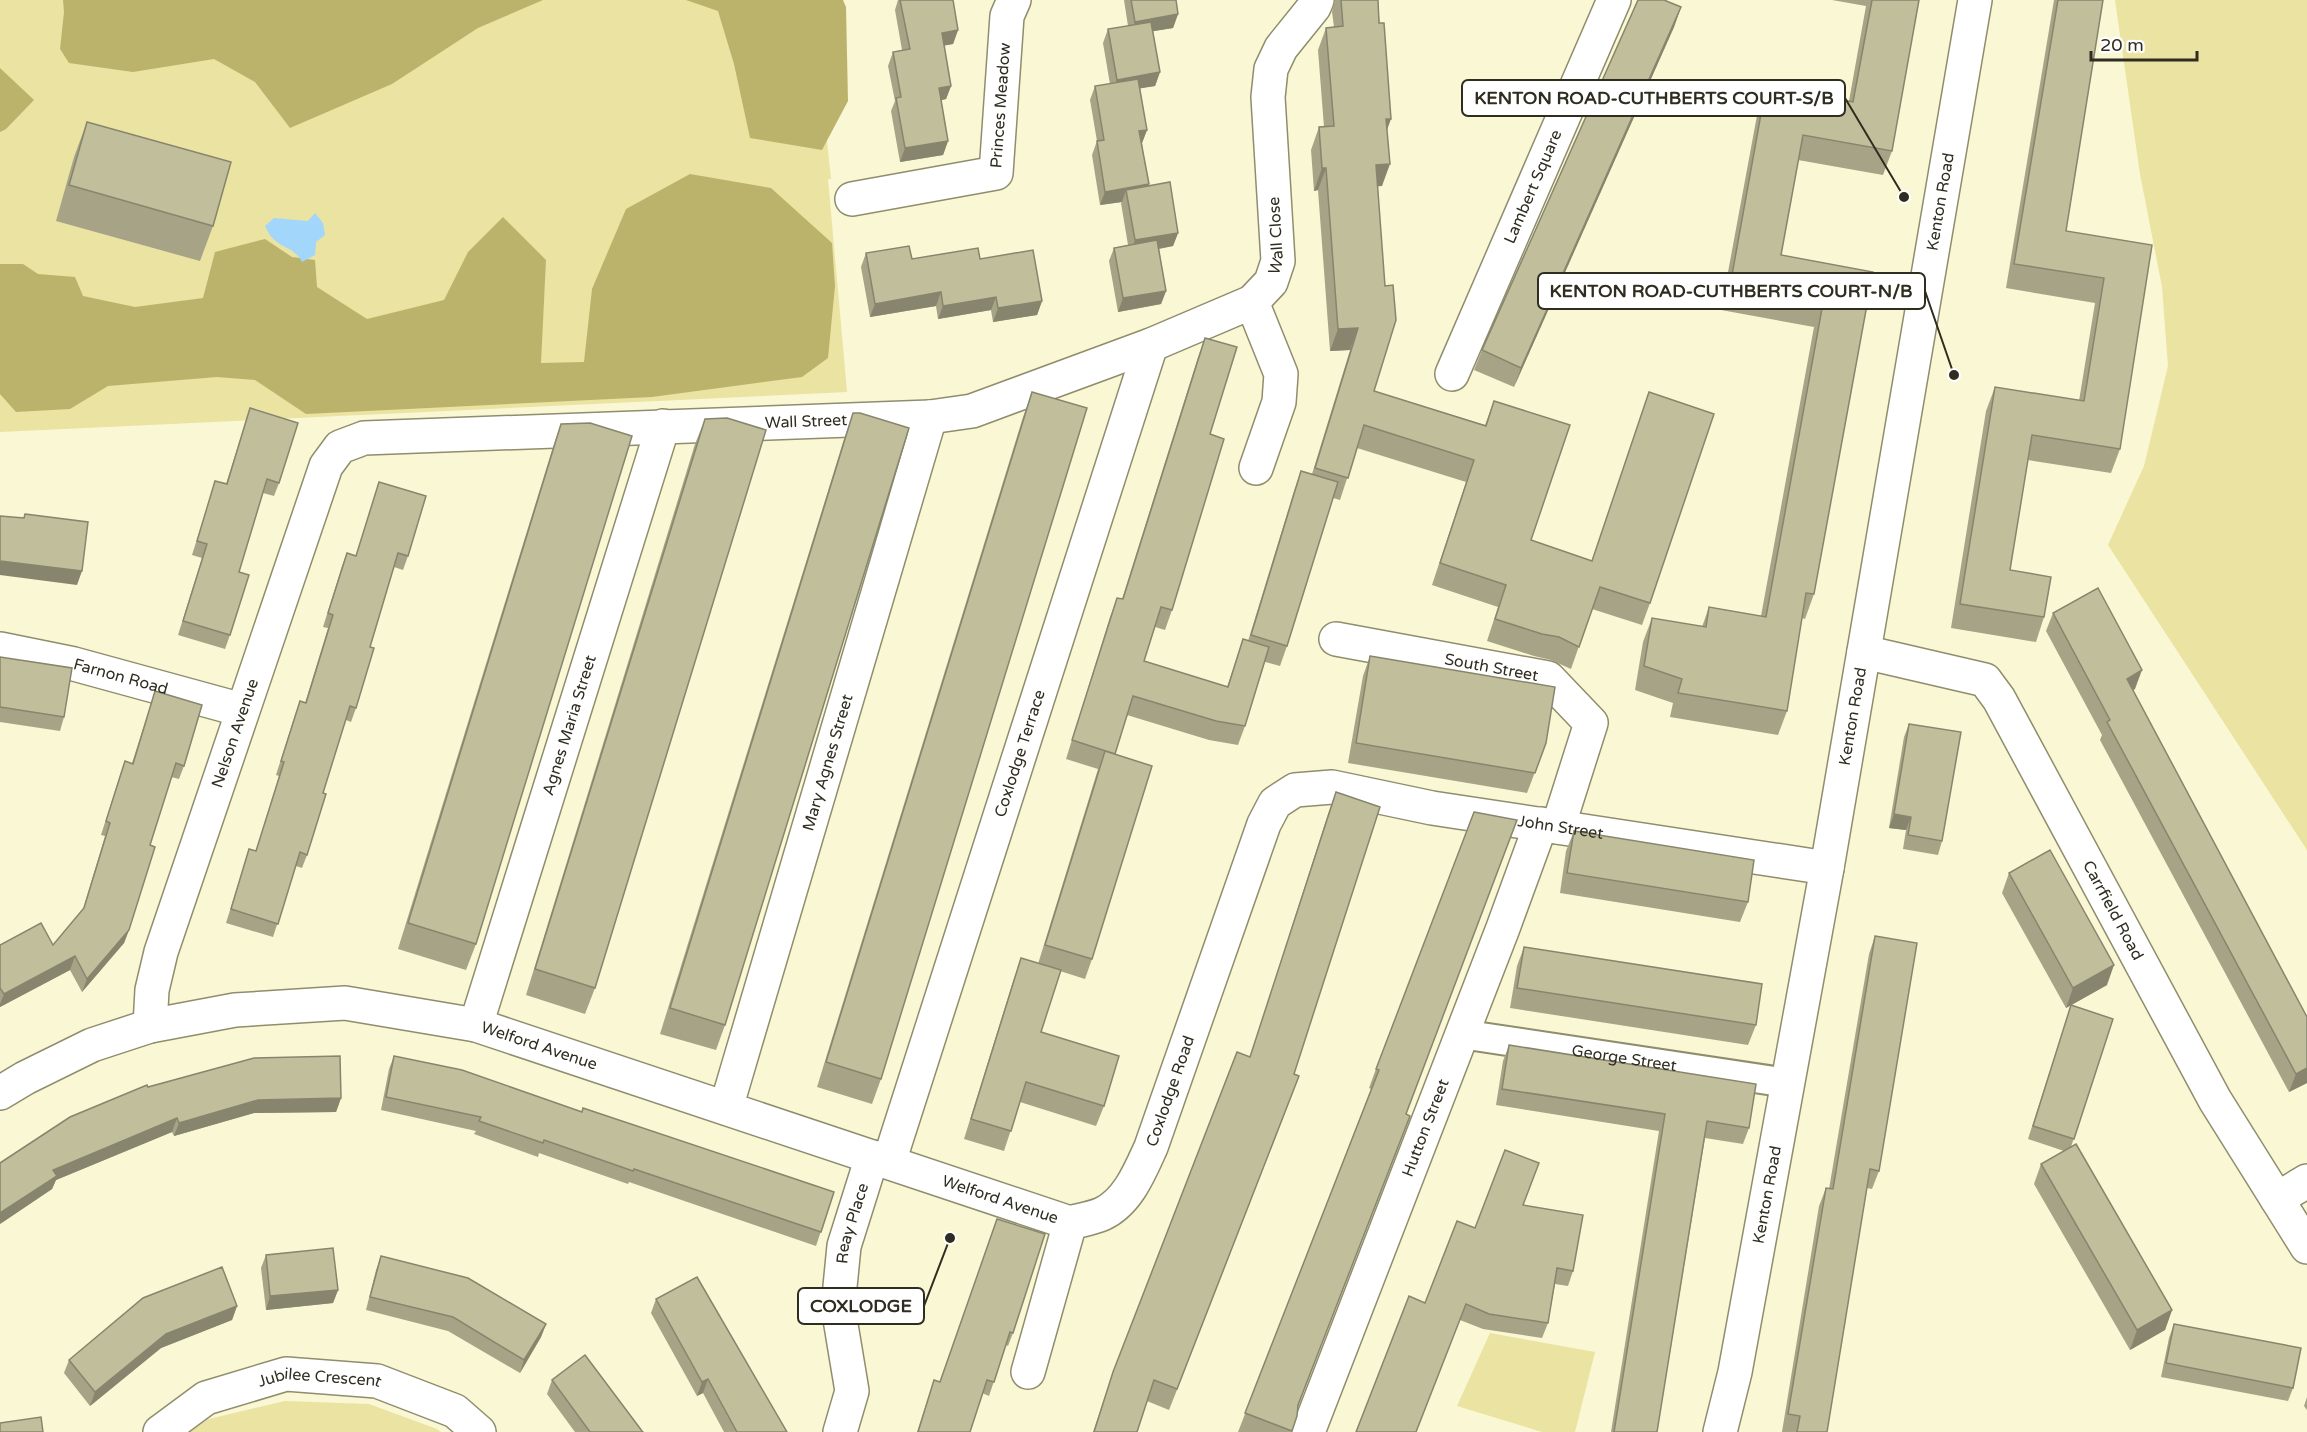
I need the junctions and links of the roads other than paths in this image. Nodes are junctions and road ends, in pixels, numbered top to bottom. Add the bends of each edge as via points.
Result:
1 (1014, 0) edge
2 (1317, 0) edge
3 (1614, 0) edge
4 (1976, 0) edge
5 (852, 199) dead end
6 (1252, 303) junction
7 (1151, 345) junction
8 (1452, 374) dead end
9 (930, 417) junction
10 (663, 426) junction
11 (340, 447) joint
12 (1256, 468) dead end
13 (1336, 639) dead end
14 (0, 649) edge
15 (1864, 652) junction
16 (242, 710) junction
17 (1295, 790) joint
18 (1549, 826) junction
19 (1827, 868) junction
20 (476, 1025) junction
21 (150, 1026) junction
22 (1461, 1034) junction
23 (1788, 1083) junction
24 (0, 1093) edge
25 (726, 1108) junction
26 (880, 1160) junction
27 (2307, 1181) edge
28 (2277, 1199) junction
29 (1070, 1223) junction
30 (2307, 1247) edge
31 (1028, 1372) dead end
32 (160, 1432) edge
33 (479, 1432) edge
34 (840, 1432) edge
35 (1308, 1432) edge
36 (1719, 1432) edge

1 - 5 street, Princes Meadow via 1007,16 996,173
2 - 6 street, Wall Close via 1281,48 1271,69 1268,97 1278,261 1271,282
3 - 8 street, Lambert Square
4 - 15 street, Kenton Road
6 - 7 street, Wall Street
6 - 12 street via 1281,374 1280,402
7 - 9 street, Wall Street via 972,411
7 - 26 street, Coxlodge Terrace
9 - 10 street, Wall Street
9 - 25 street, Mary Agnes Street
10 - 11 street, Wall Street via 364,438
10 - 20 street, Agnes Maria Street
11 - 16 street, Nelson Avenue via 326,466
13 - 18 street, South Street via 1548,678 1591,723
14 - 16 street, Farnon Road via 74,664
15 - 19 street, Kenton Road
15 - 28 street, Carrfield Road via 1985,680 2005,710 2215,1100
16 - 21 street, Nelson Avenue via 161,952 152,990
17 - 18 street, John Street via 1332,787
17 - 29 street, Coxlodge Road via 1275,803 1264,824 1151,1147 1135,1182 1103,1214
18 - 19 street, John Street
18 - 22 street, Hutton Street
19 - 23 street, Kenton Road
20 - 21 street, Welford Avenue via 345,1003 236,1010
20 - 25 street, Welford Avenue
21 - 24 street, Welford Avenue via 92,1045
22 - 23 street, George Street
22 - 35 street, Hutton Street
23 - 36 street, Kenton Road via 1735,1372
25 - 26 street, Welford Avenue
26 - 29 street, Welford Avenue
26 - 34 street, Reay Place via 844,1246 838,1307 852,1391
27 - 28 street
28 - 30 street, Carrfield Road
29 - 31 street
32 - 33 street, Jubilee Crescent via 206,1398 286,1374 377,1381 455,1411

